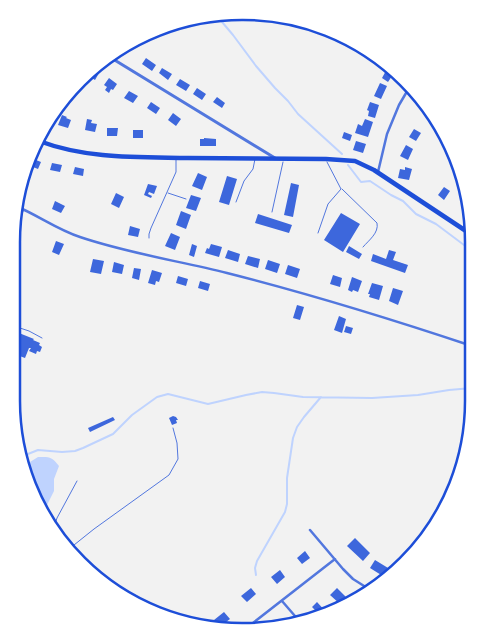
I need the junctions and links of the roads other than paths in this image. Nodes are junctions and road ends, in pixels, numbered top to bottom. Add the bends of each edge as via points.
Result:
1 (115, 60) edge
2 (407, 92) edge
3 (43, 143) edge
4 (176, 158) junction
5 (255, 158) junction
6 (275, 158) junction
7 (284, 158) junction
8 (326, 159) junction
9 (378, 172) junction
10 (341, 189) junction
11 (167, 192) junction
12 (186, 199) dead end
13 (236, 202) dead end
14 (23, 209) edge
15 (272, 212) dead end
16 (465, 226) edge
17 (463, 229) joint
18 (318, 233) dead end
19 (150, 238) dead end
20 (364, 247) dead end
21 (20, 328) edge
22 (42, 338) dead end
23 (465, 344) edge
24 (173, 428) dead end
25 (77, 481) dead end
26 (56, 522) edge
27 (310, 530) dead end
28 (74, 545) edge
29 (335, 559) junction
30 (365, 587) edge
31 (282, 602) junction
32 (295, 616) edge
33 (254, 623) edge

1 - 6 street
2 - 9 street via 390,128
3 - 4 main road via 98,156
4 - 5 main road
4 - 11 lane via 176,172
5 - 6 main road
5 - 13 lane via 253,169
6 - 7 main road
7 - 8 main road
7 - 15 lane
8 - 9 main road via 355,162
8 - 10 lane
9 - 17 main road
10 - 18 lane via 328,204
10 - 20 lane via 377,223 376,232
11 - 12 lane
11 - 19 lane via 151,228
14 - 23 street via 78,236 236,276
16 - 17 street
21 - 22 lane
24 - 28 lane via 178,459 169,476
25 - 26 lane
27 - 29 street
29 - 30 street
29 - 31 street
31 - 32 street
31 - 33 street

